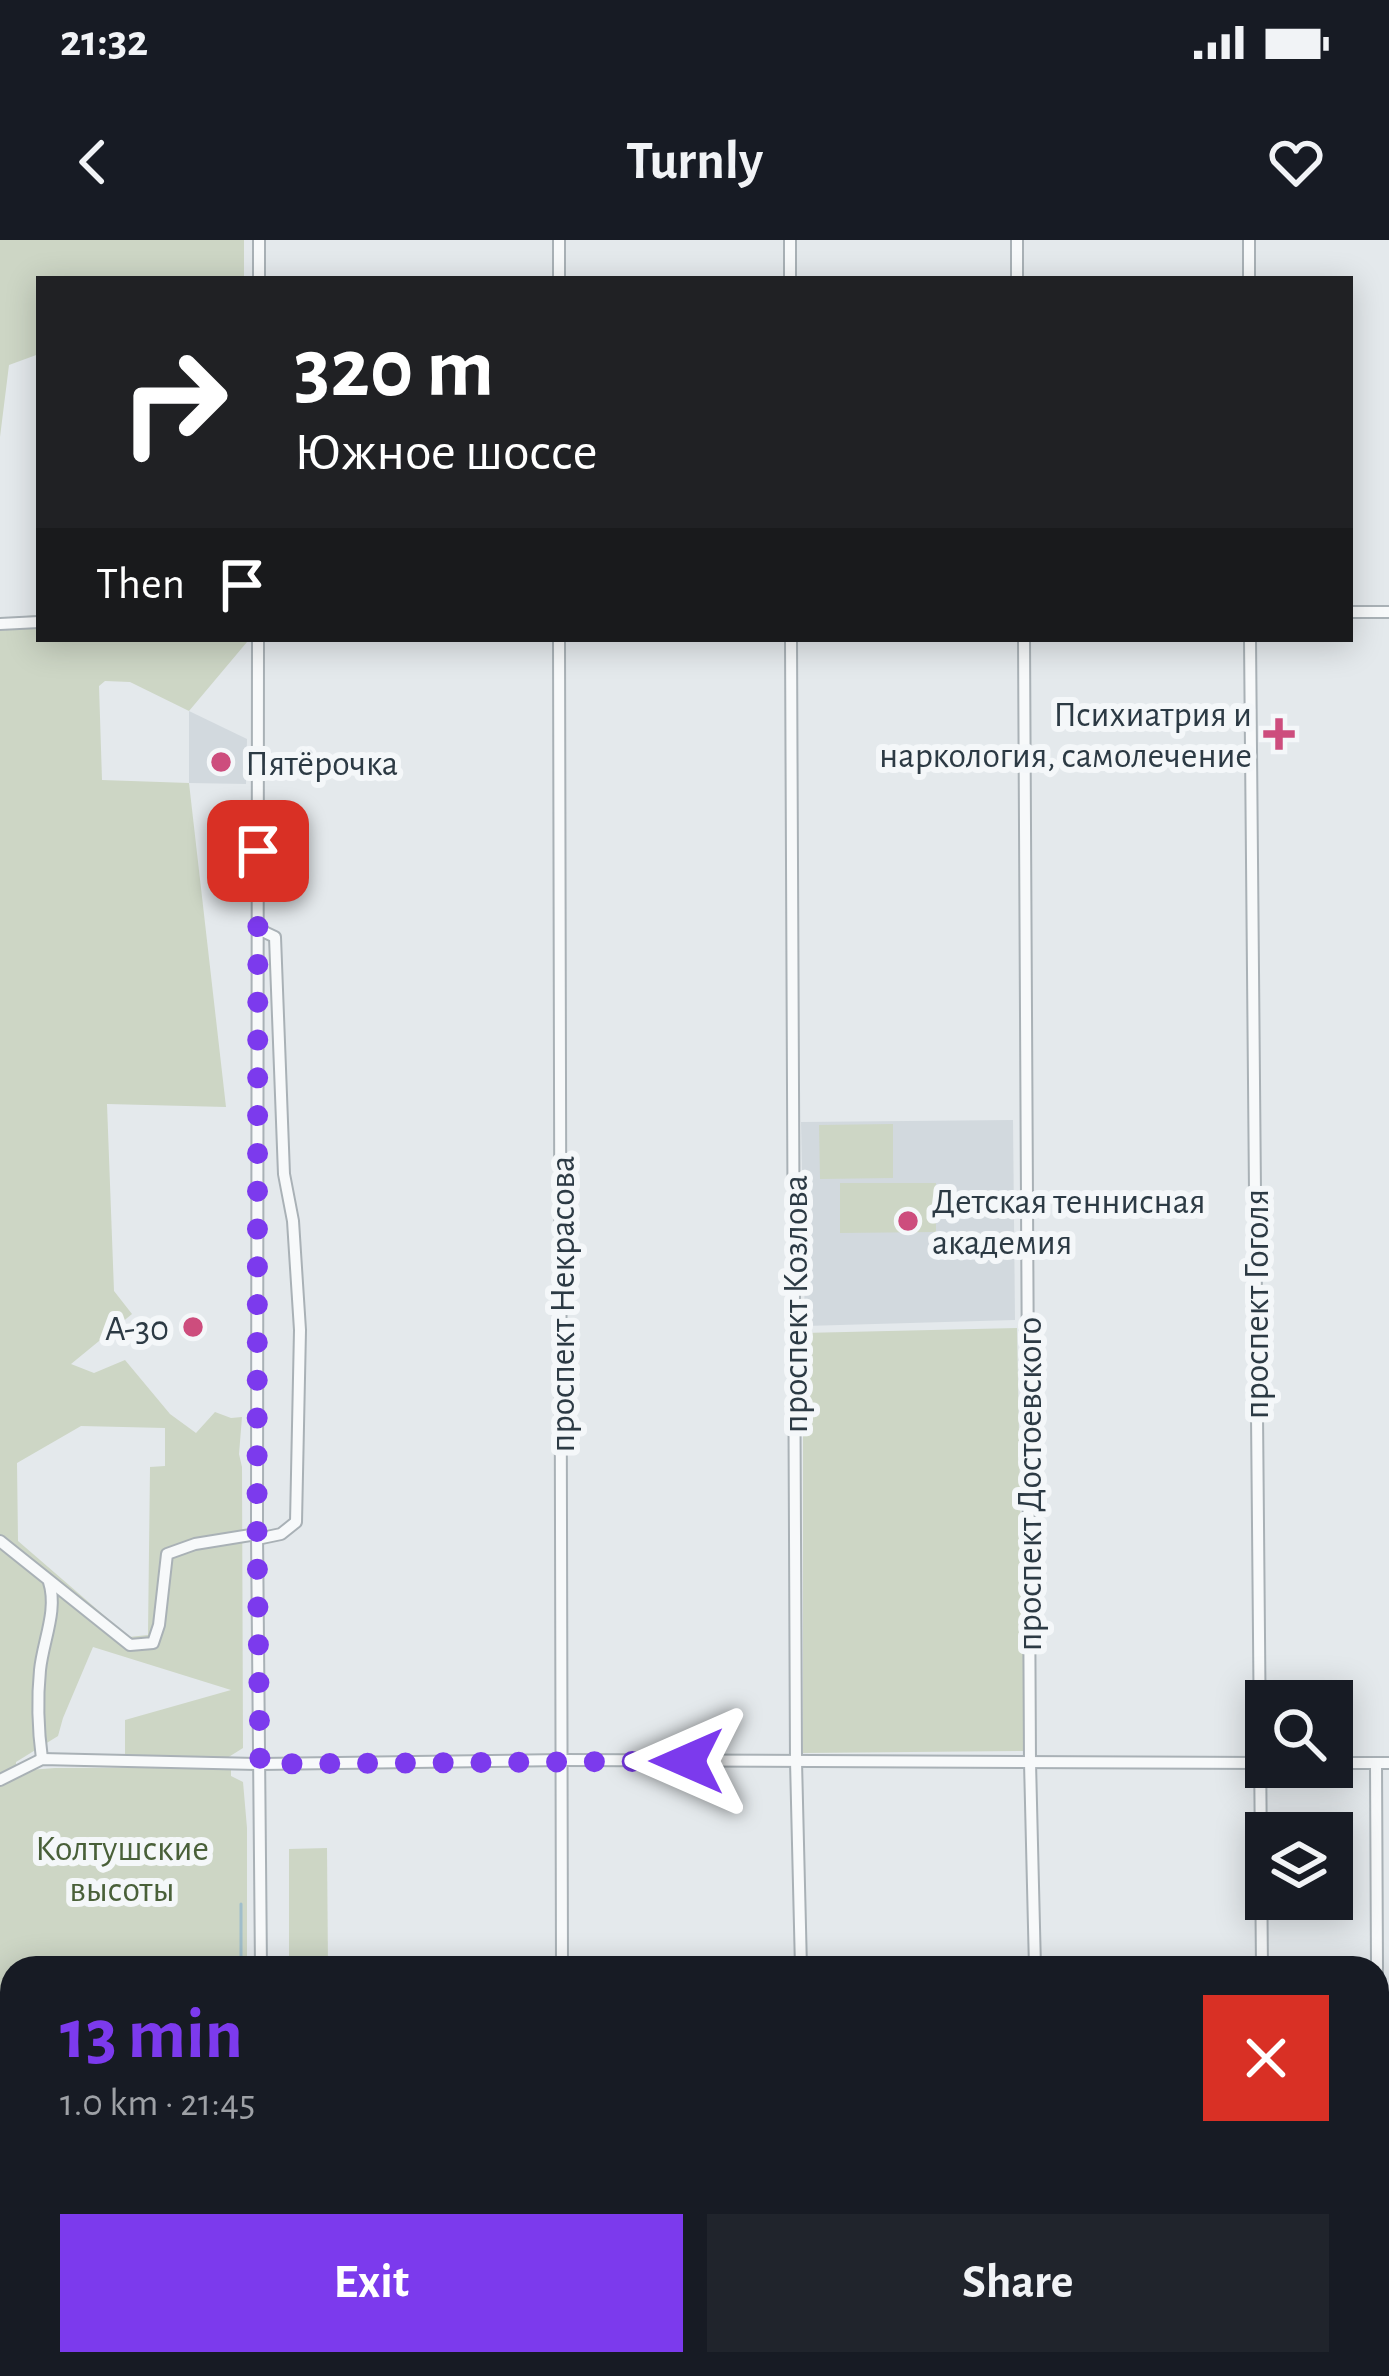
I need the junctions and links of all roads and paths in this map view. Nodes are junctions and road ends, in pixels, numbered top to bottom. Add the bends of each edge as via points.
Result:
1 (259, 240) edge
2 (559, 240) edge
3 (790, 240) edge
4 (1017, 240) edge
5 (1249, 240) edge
6 (259, 276) edge
7 (559, 276) edge
8 (790, 276) edge
9 (1017, 276) edge
10 (1249, 276) edge
11 (1353, 612) edge
12 (1389, 612) edge
13 (36, 622) edge
14 (0, 624) edge
15 (258, 642) edge
16 (559, 642) edge
17 (791, 642) edge
18 (1024, 642) edge
19 (1250, 642) edge
20 (259, 929) junction
21 (257, 1537) junction
22 (0, 1541) edge
23 (48, 1579) junction
24 (1261, 1680) edge
25 (42, 1759) junction
26 (563, 1760) junction
27 (796, 1761) junction
28 (1030, 1762) junction
29 (1245, 1762) edge
30 (1383, 1763) edge
31 (260, 1764) junction
32 (0, 1780) edge
33 (1262, 1788) edge
34 (261, 1956) edge
35 (562, 1956) edge
36 (801, 1956) edge
37 (1036, 1956) edge
38 (1262, 1956) edge
39 (1377, 1956) edge

1 - 6 street
2 - 7 street
3 - 8 street
4 - 9 street
5 - 10 street
11 - 12 street
13 - 14 street
15 - 20 street
16 - 26 street, проспект Некрасова
17 - 27 street, проспект Козлова
18 - 28 street, проспект Достоевского
19 - 24 street, проспект Гоголя
20 - 21 street
20 - 21 street via 275,937 284,1174 300,1330 296,1522
21 - 23 street via 167,1555 153,1643 130,1645
21 - 31 street
22 - 23 street
23 - 25 street via 54,1597 40,1665
25 - 31 street
25 - 32 street
26 - 27 street
26 - 31 street
26 - 35 street, проспект Некрасова
27 - 28 street
27 - 36 street, проспект Козлова
28 - 29 street
28 - 37 street, проспект Достоевского
30 - 39 street
31 - 34 street
33 - 38 street, проспект Гоголя

